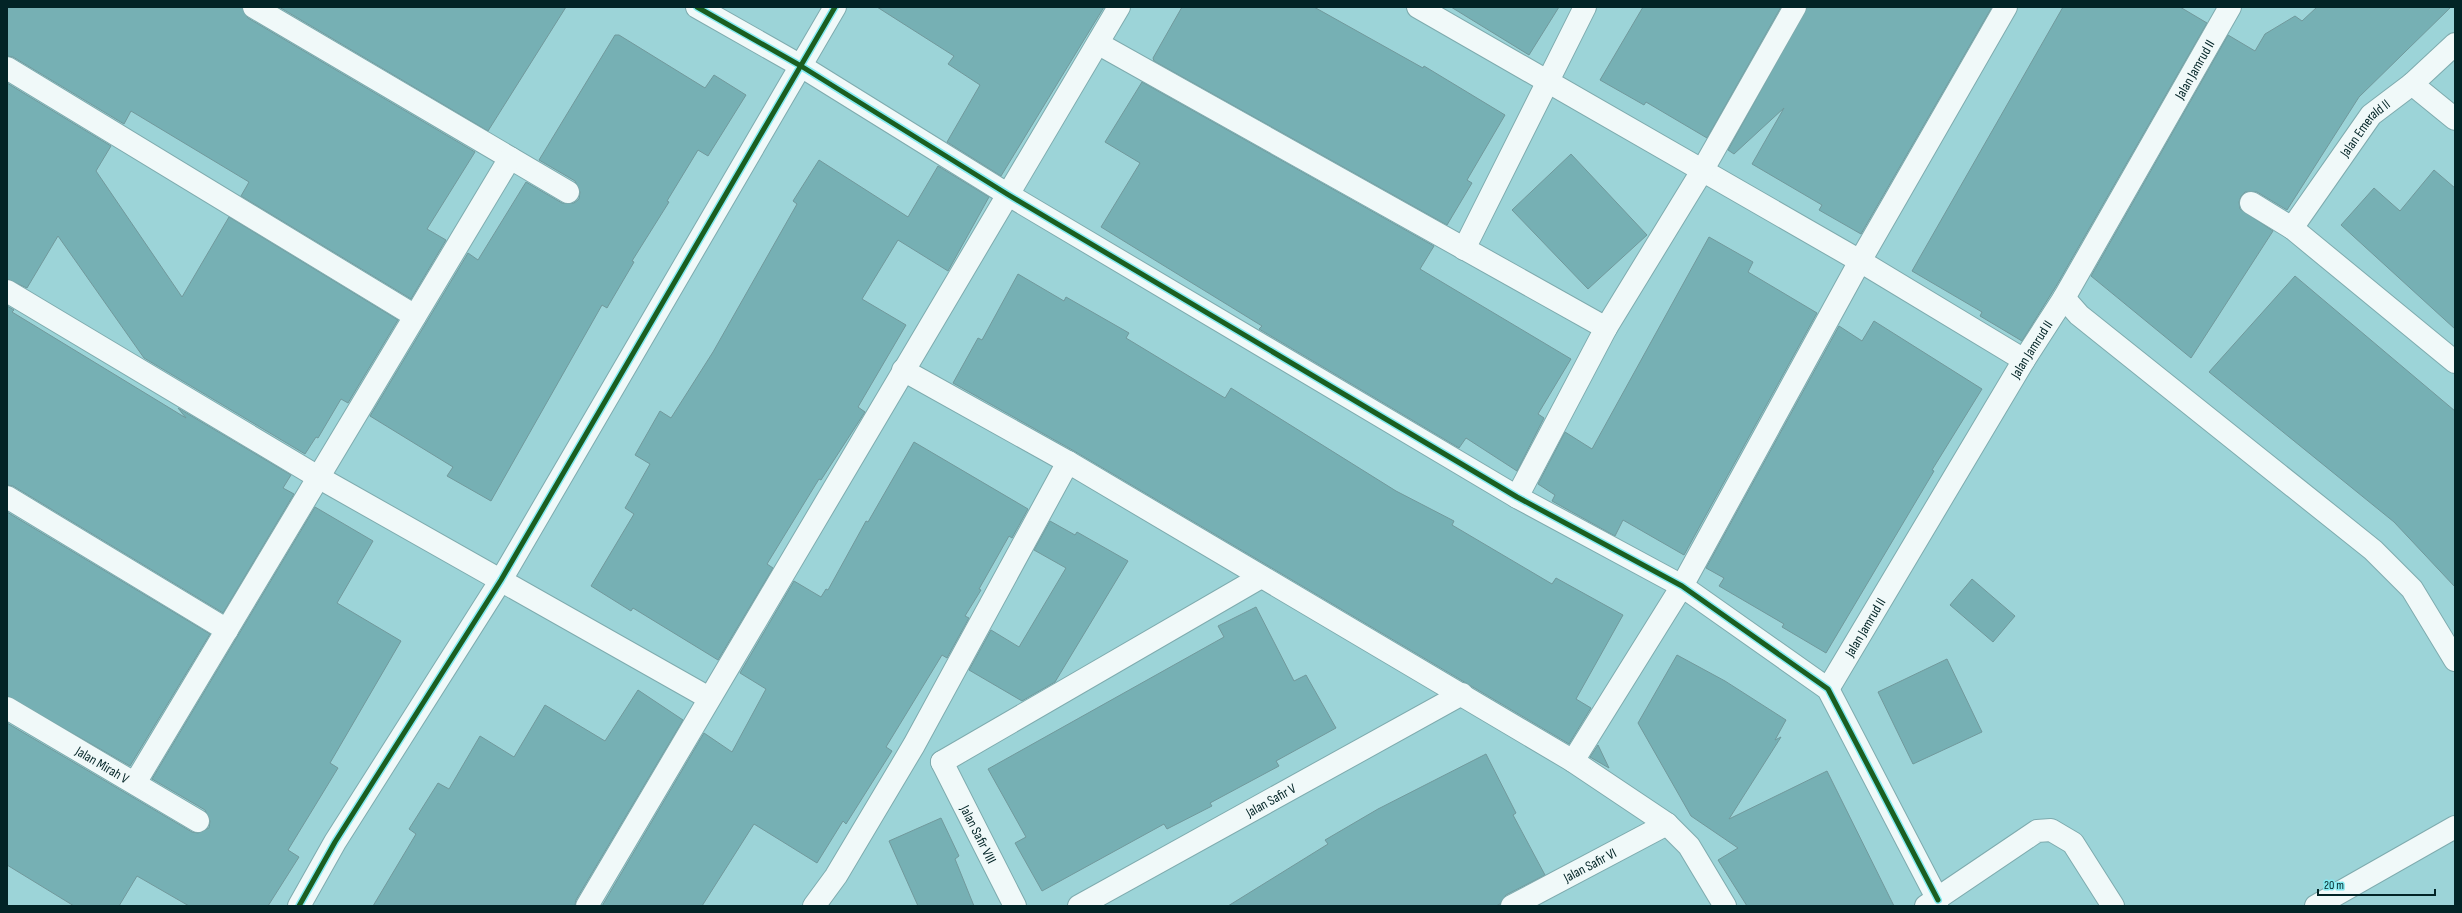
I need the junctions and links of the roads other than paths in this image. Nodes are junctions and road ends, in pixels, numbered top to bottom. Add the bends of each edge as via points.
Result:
1 (254, 7) edge
2 (697, 7) edge
3 (835, 7) edge
4 (1119, 7) edge
5 (1418, 7) edge
6 (1585, 7) edge
7 (1795, 7) edge
8 (2006, 7) edge
9 (2230, 7) edge
10 (1099, 44) junction
11 (2455, 44) edge
12 (801, 66) junction
13 (7, 68) edge
14 (1548, 81) junction
15 (2412, 84) junction
16 (2455, 119) edge
17 (510, 158) junction
18 (1702, 171) junction
19 (568, 192) dead end
20 (1007, 194) junction
21 (2251, 203) dead end
22 (2292, 228) junction
23 (1464, 249) junction
24 (1860, 261) junction
25 (7, 291) edge
26 (2064, 298) junction
27 (415, 316) junction
28 (1606, 328) junction
29 (2024, 360) junction
30 (2455, 362) edge
31 (903, 370) junction
32 (1068, 462) junction
33 (318, 477) junction
34 (7, 497) edge
35 (1517, 498) junction
36 (1261, 577) junction
37 (501, 580) junction
38 (1682, 586) junction
39 (227, 630) junction
40 (2455, 660) edge
41 (1828, 689) junction
42 (1462, 694) junction
43 (709, 698) junction
44 (7, 708) edge
45 (914, 745) junction
46 (1573, 761) junction
47 (942, 762) junction
48 (135, 784) junction
49 (198, 821) dead end
50 (1667, 824) junction
51 (2455, 827) edge
52 (1932, 903) edge
53 (299, 906) edge
54 (586, 906) edge
55 (814, 906) edge
56 (1015, 906) edge
57 (1079, 906) edge
58 (1512, 906) edge
59 (1725, 906) edge
60 (2113, 906) edge
61 (2316, 906) edge

1 - 17 street
2 - 12 street
3 - 12 street
4 - 10 street
5 - 14 street
6 - 14 street
7 - 18 street
8 - 24 street
9 - 26 street, Jalan Jamrud II
10 - 20 street
10 - 23 street
11 - 15 street, Jalan Emerald II
12 - 20 street
12 - 37 street
13 - 27 street
14 - 18 street
14 - 23 street
15 - 16 street
15 - 22 street, Jalan Emerald II via 2371,116
17 - 19 street
17 - 27 street
18 - 24 street
18 - 28 street
20 - 31 street
20 - 35 street
21 - 22 street
22 - 30 street
23 - 28 street
24 - 29 street
24 - 38 street
25 - 33 street
26 - 29 street, Jalan Jamrud II
26 - 40 street via 2085,320 2373,550 2412,589
27 - 33 street
28 - 35 street
29 - 41 street, Jalan Jamrud II
31 - 32 street
31 - 43 street
32 - 36 street
32 - 45 street
33 - 37 street
33 - 39 street
34 - 39 street
35 - 38 street
36 - 42 street
36 - 47 street
37 - 43 street
37 - 53 street via 335,842
38 - 41 street
38 - 46 street
39 - 48 street
41 - 52 street
42 - 46 street
42 - 57 street, Jalan Safir V
43 - 54 street
44 - 48 street, Jalan Mirah V
45 - 47 street
45 - 55 street via 836,876
46 - 50 street
47 - 56 street, Jalan Safir VIII
48 - 49 street, Jalan Mirah V
50 - 58 street, Jalan Safir VI
50 - 59 street via 1689,846
51 - 61 street
52 - 60 street via 2036,832 2050,830 2073,843

